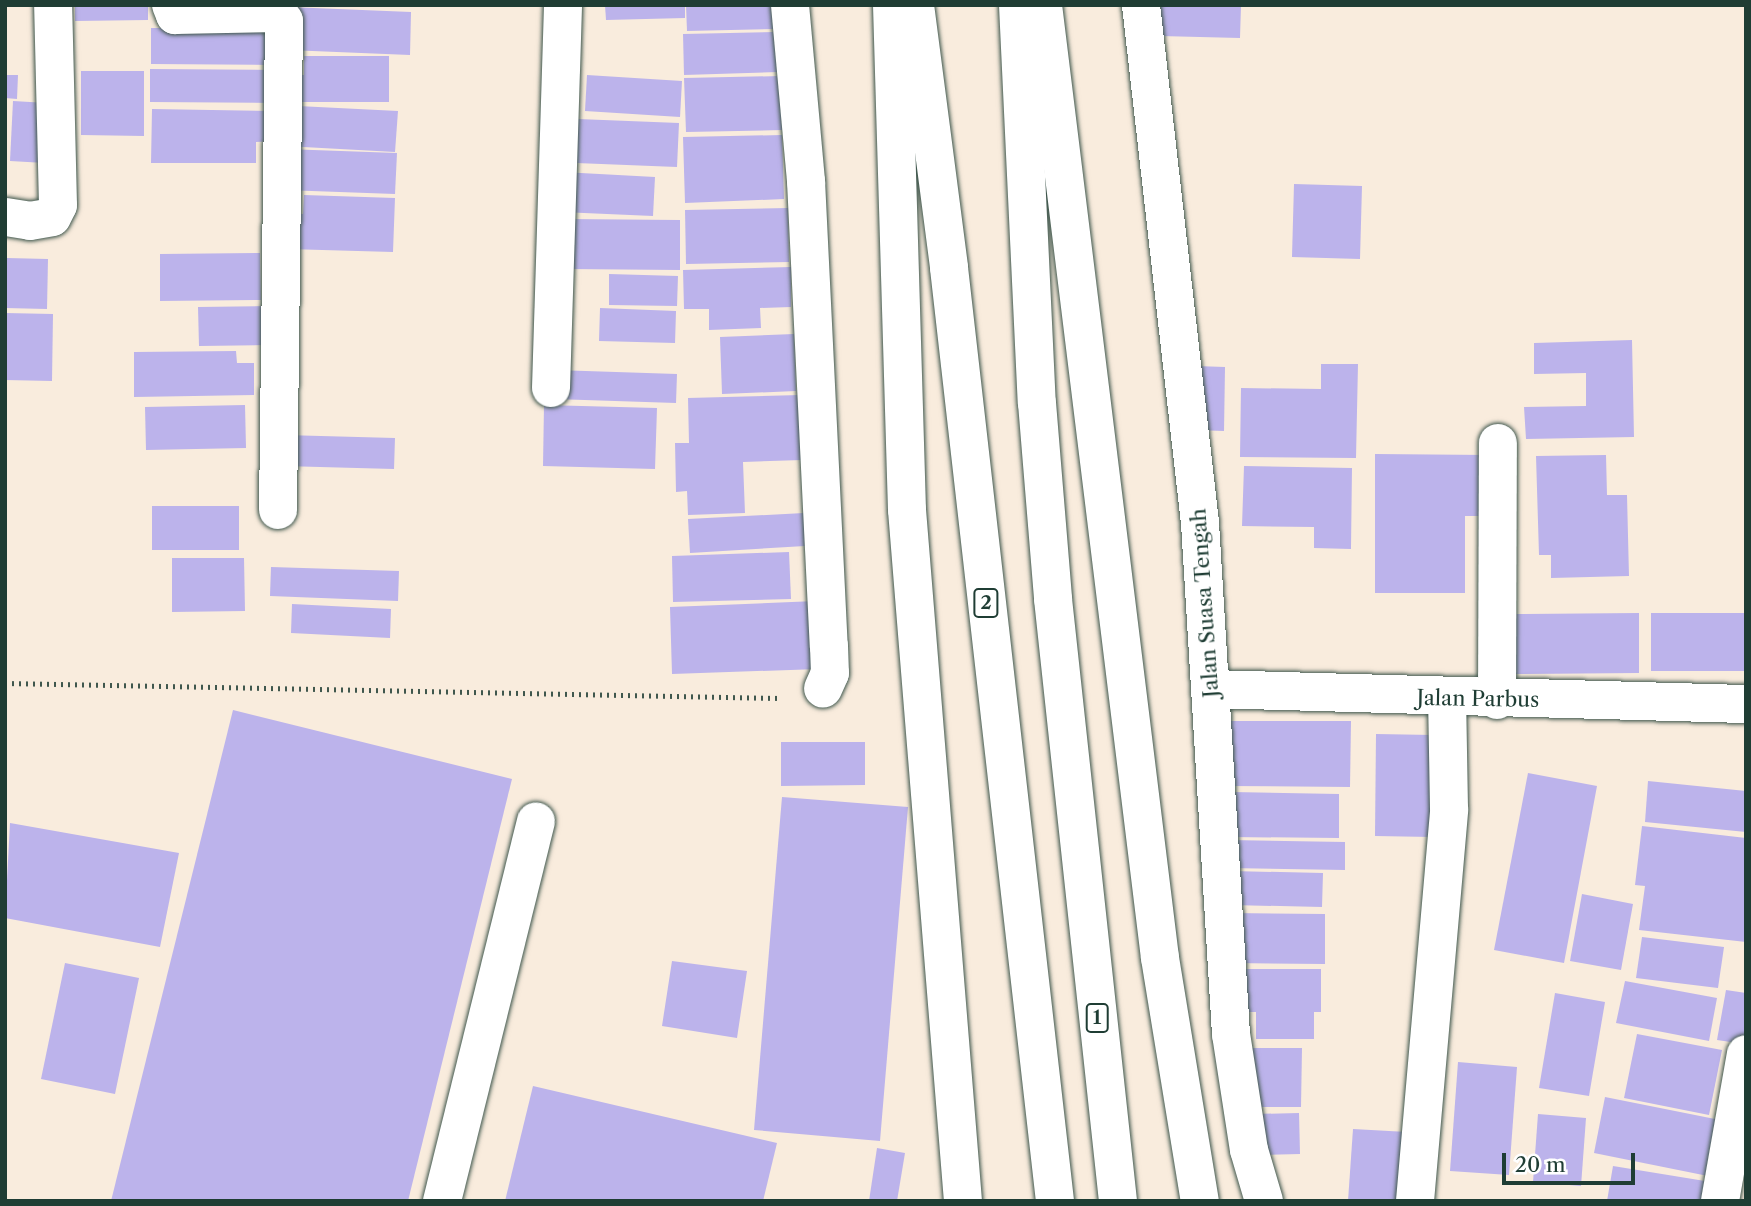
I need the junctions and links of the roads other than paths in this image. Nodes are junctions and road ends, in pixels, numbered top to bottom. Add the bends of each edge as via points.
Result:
1 (53, 5) edge
2 (171, 5) edge
3 (563, 5) edge
4 (790, 5) edge
5 (892, 5) edge
6 (915, 5) edge
7 (1018, 5) edge
8 (1043, 5) edge
9 (1141, 5) edge
10 (6, 217) edge
11 (551, 388) dead end
12 (1498, 443) dead end
13 (278, 510) dead end
14 (1211, 689) junction
15 (823, 690) road end
16 (1447, 698) junction
17 (1497, 700) junction
18 (1746, 704) edge
19 (536, 821) dead end
20 (940, 905) junction
21 (1746, 1054) edge
22 (442, 1201) edge
23 (963, 1201) edge
24 (981, 1201) edge
25 (1055, 1201) edge
26 (1118, 1201) edge
27 (1199, 1201) edge
28 (1264, 1201) edge
29 (1415, 1201) edge
30 (1720, 1201) edge

1 - 10 main road via 58,205 52,217 30,221
2 - 13 main road via 175,15 278,13 285,21
3 - 11 main road
4 - 15 main road via 806,181 830,660
5 - 20 main road via 907,510
6 - 25 main road, 2
7 - 26 main road, 1 via 1037,403 1077,835
8 - 27 main road via 1160,958
9 - 14 main road, Jalan Suasa Tengah via 1182,341
12 - 17 main road
14 - 16 main road, Jalan Parbus
14 - 28 main road, Jalan Suasa Tengah via 1231,1034 1249,1150
16 - 17 main road, Jalan Parbus
16 - 29 main road via 1449,809
17 - 18 main road, Jalan Parbus
19 - 22 main road
20 - 23 main road
20 - 24 main road
21 - 30 main road

